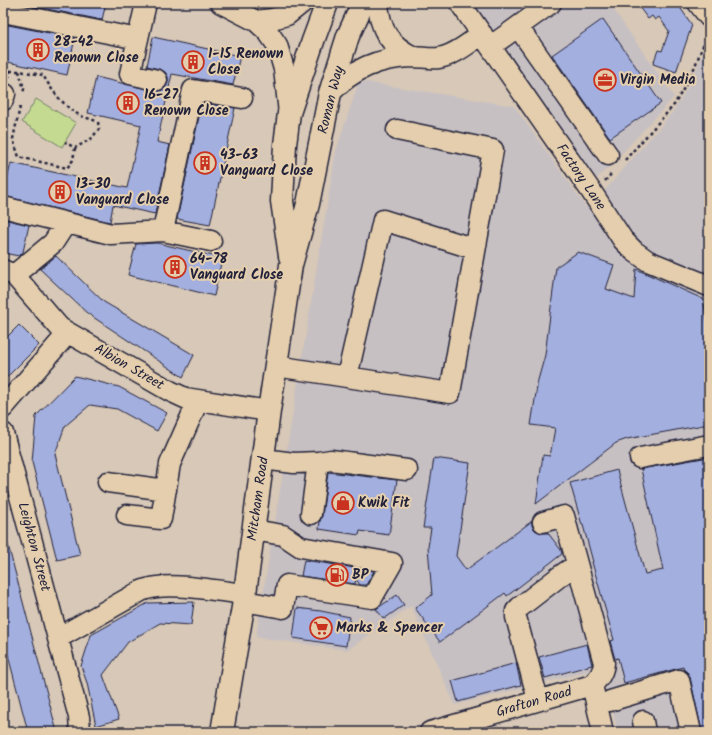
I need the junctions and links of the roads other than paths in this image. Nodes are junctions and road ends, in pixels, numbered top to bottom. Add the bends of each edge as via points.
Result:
1 (146, 3) edge
2 (221, 3) edge
3 (302, 3) edge
4 (327, 3) edge
5 (363, 3) edge
6 (378, 3) edge
7 (460, 3) edge
8 (551, 3) edge
9 (3, 12) edge
10 (256, 21) junction
11 (518, 26) junction
12 (138, 39) junction
13 (486, 40) junction
14 (414, 57) junction
15 (157, 80) dead end
16 (330, 93) junction
17 (242, 98) dead end
18 (289, 112) junction
19 (397, 130) dead end
20 (616, 162) road end
21 (3, 207) edge
22 (66, 223) junction
23 (163, 231) junction
24 (211, 241) dead end
25 (475, 250) junction
26 (291, 265) junction
27 (8, 272) edge
28 (709, 286) edge
29 (68, 333) junction
30 (276, 366) junction
31 (347, 376) junction
32 (198, 401) junction
33 (3, 408) edge
34 (269, 411) junction
35 (3, 433) edge
36 (709, 445) edge
37 (640, 458) dead end
38 (263, 459) junction
39 (318, 462) junction
40 (408, 470) dead end
41 (108, 482) dead end
42 (166, 490) junction
43 (311, 514) dead end
44 (127, 515) dead end
45 (543, 522) dead end
46 (253, 530) junction
47 (576, 565) junction
48 (244, 597) junction
49 (58, 638) junction
50 (592, 685) junction
51 (538, 700) junction
52 (610, 701) dead end
53 (80, 732) edge
54 (222, 732) edge
55 (430, 732) edge
56 (603, 732) edge
57 (691, 732) edge

1 - 12 street
2 - 10 street
3 - 10 street via 287,15
4 - 18 main road
5 - 16 main road, Roman Way via 348,36
6 - 14 street via 384,32 391,42
7 - 13 street, Factory Lane
8 - 11 street
9 - 12 street
10 - 18 street via 277,45 284,69
11 - 13 street
11 - 20 street
12 - 15 street via 130,74
13 - 14 street via 440,58
13 - 28 street, Factory Lane via 623,240 648,261
14 - 16 street via 395,58 363,68 351,74
16 - 26 main road, Roman Way via 308,204
17 - 23 street via 193,90
18 - 26 main road via 282,201
19 - 25 street via 493,150
21 - 22 street
22 - 23 street via 111,234
22 - 27 street via 53,243
23 - 24 street
25 - 31 street via 450,393
25 - 31 street via 383,220
26 - 30 main road, Mitcham Road
27 - 29 street, Albion Street
29 - 32 street, Albion Street via 170,391
29 - 33 street
30 - 31 street
30 - 34 main road, Mitcham Road
32 - 34 street, Albion Street
32 - 42 street via 170,464
34 - 38 main road, Mitcham Road
35 - 49 street, Leighton Street
36 - 37 street
38 - 39 street via 294,463
38 - 46 main road, Mitcham Road
39 - 40 street via 331,460
39 - 43 street
41 - 42 street
42 - 44 street via 161,519
45 - 47 street via 564,516
46 - 48 main road, Mitcham Road
46 - 48 street via 283,535 301,547 392,563 372,598 287,585 283,608
47 - 50 street via 604,663 602,673
47 - 51 street via 516,611
48 - 49 street via 171,586 154,586 140,591
48 - 54 main road, Mitcham Road
49 - 53 street, Leighton Street via 79,717
50 - 51 street, Grafton Road
50 - 56 street
51 - 55 street, Grafton Road
52 - 57 street via 680,680

